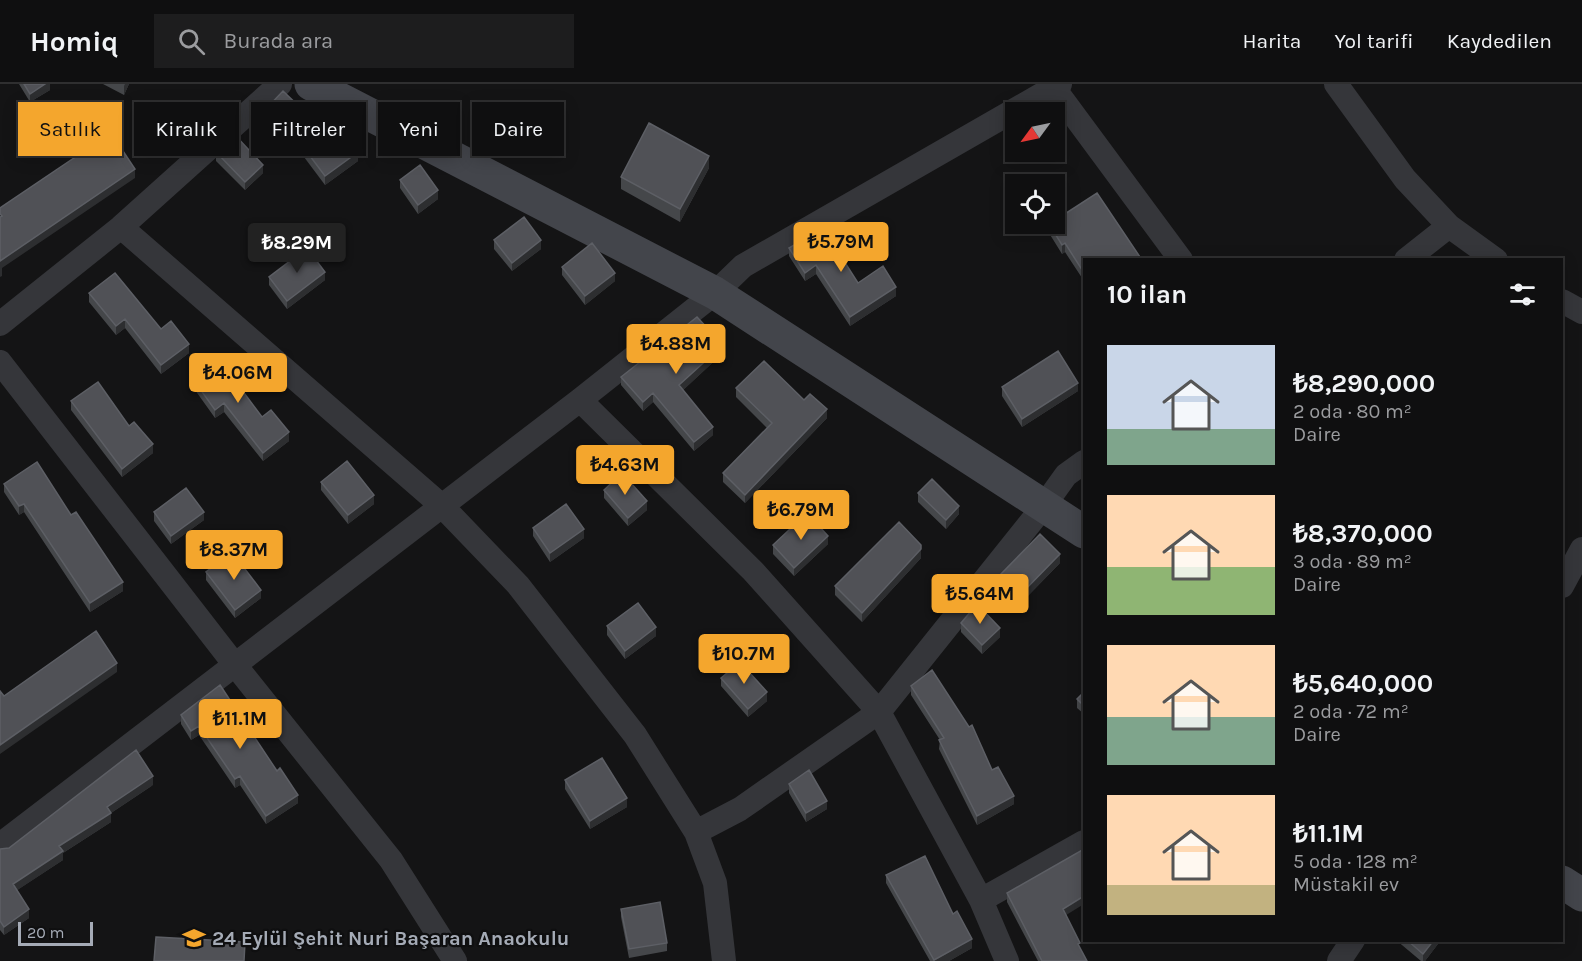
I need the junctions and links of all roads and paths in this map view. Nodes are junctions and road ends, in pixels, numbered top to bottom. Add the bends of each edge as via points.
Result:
1 (280, 84) edge
2 (311, 84) edge
3 (1336, 84) edge
4 (1055, 85) edge
5 (1449, 226) junction
6 (121, 227) junction
7 (1180, 258) edge
8 (1409, 258) edge
9 (1493, 258) edge
10 (715, 293) junction
11 (1563, 302) edge
12 (1582, 312) edge
13 (0, 324) edge
14 (0, 362) edge
15 (580, 400) junction
16 (1083, 463) edge
17 (442, 506) junction
18 (1043, 507) junction
19 (1083, 530) edge
20 (1582, 549) edge
21 (1563, 579) edge
22 (235, 665) junction
23 (879, 712) junction
24 (696, 832) junction
25 (4, 835) edge
26 (1083, 843) edge
27 (1563, 883) edge
28 (1582, 895) edge
29 (981, 900) junction
30 (1352, 942) edge
31 (455, 961) edge
32 (724, 961) edge
33 (1007, 961) edge
34 (1339, 961) edge

1 - 6 street
2 - 10 street
3 - 5 street via 1406,178
4 - 7 street
4 - 10 street via 743,266
5 - 8 street
5 - 9 street
6 - 13 street
6 - 17 street
10 - 15 street
10 - 18 street
11 - 12 street
14 - 22 street
15 - 17 street
15 - 23 street via 753,571
16 - 18 street via 1066,475
17 - 22 street
17 - 24 street via 518,585 562,641 635,735
18 - 19 street
18 - 23 street
20 - 21 street
22 - 25 street
22 - 31 street via 391,860
23 - 24 street via 740,809
23 - 29 street
24 - 32 street via 715,883
26 - 29 street
27 - 28 street
29 - 33 street
30 - 34 street

